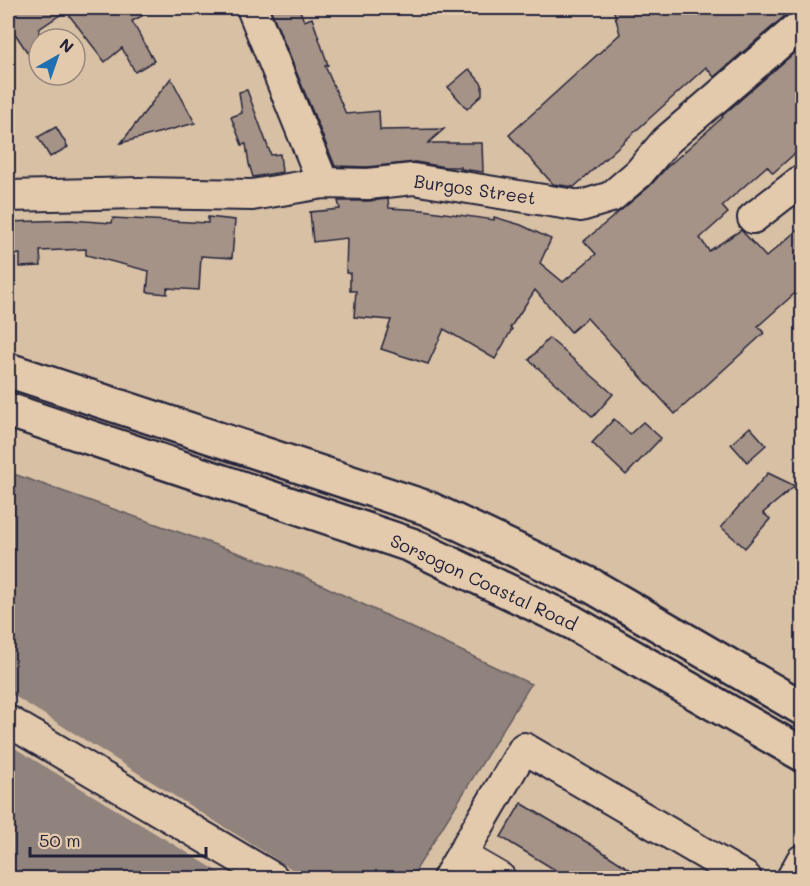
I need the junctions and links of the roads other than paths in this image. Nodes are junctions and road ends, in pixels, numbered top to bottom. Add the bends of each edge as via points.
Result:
1 (252, 8) edge
2 (802, 24) edge
3 (802, 180) edge
4 (323, 183) junction
5 (8, 196) edge
6 (753, 218) dead end
7 (8, 370) edge
8 (8, 410) edge
9 (802, 708) edge
10 (8, 721) edge
11 (802, 754) edge
12 (802, 860) edge
13 (455, 867) edge
14 (273, 879) edge
15 (500, 879) edge
16 (746, 879) edge
17 (792, 879) edge

1 - 4 street
2 - 4 street, Burgos Street via 666,141 639,173 611,197 581,206 413,179
3 - 6 street
4 - 5 street, Burgos Street via 252,195
7 - 9 highway via 427,508 592,586
8 - 11 highway, Sorsogon Coastal Road via 411,545 572,622
10 - 14 street
12 - 17 street
13 - 15 street
13 - 16 street via 524,748

